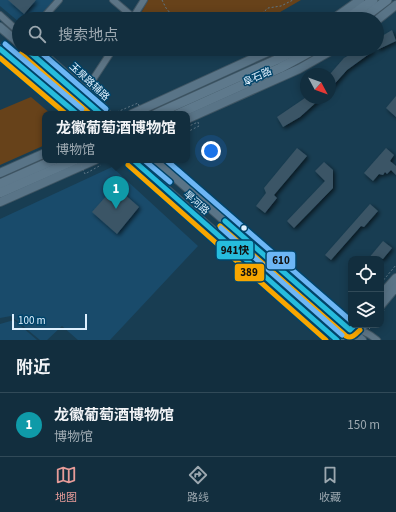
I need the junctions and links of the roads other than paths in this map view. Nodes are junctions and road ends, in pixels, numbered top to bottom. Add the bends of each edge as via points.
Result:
1 (59, 0) edge
2 (113, 0) edge
3 (144, 0) edge
4 (360, 0) edge
5 (373, 0) edge
6 (387, 0) edge
7 (396, 5) edge
8 (48, 12) edge
9 (126, 12) edge
10 (137, 12) edge
11 (343, 12) edge
12 (357, 12) edge
13 (371, 12) edge
14 (384, 14) edge
15 (0, 15) edge
16 (12, 26) edge
17 (1, 28) edge
18 (12, 32) edge
19 (12, 37) edge
20 (0, 49) edge
21 (33, 56) edge
22 (47, 56) edge
23 (108, 56) edge
24 (259, 56) edge
25 (284, 56) edge
26 (302, 56) edge
27 (322, 56) edge
28 (0, 59) edge
29 (27, 72) junction
30 (39, 82) junction
31 (86, 90) junction
32 (73, 111) edge
33 (84, 111) edge
34 (90, 111) edge
35 (106, 111) edge
36 (139, 111) edge
37 (163, 111) edge
38 (185, 111) edge
39 (190, 118) edge
40 (42, 154) edge
41 (47, 163) edge
42 (75, 163) edge
43 (96, 163) edge
44 (136, 163) edge
45 (159, 163) edge
46 (0, 173) edge
47 (0, 184) edge
48 (0, 193) edge
49 (0, 202) edge
50 (396, 278) edge
51 (396, 287) edge
52 (384, 292) edge
53 (384, 301) edge
54 (357, 332) edge
55 (338, 340) edge
56 (377, 340) edge

1 - 8 street
2 - 9 street
3 - 10 street
4 - 11 main road
5 - 12 highway
6 - 13 highway
7 - 14 main road
15 - 16 street
17 - 18 street
17 - 19 main road
20 - 29 main road
21 - 34 main road
22 - 31 street, 玉泉路辅路
23 - 31 street
24 - 36 main road, 阜石路
25 - 37 highway, 阜石路
26 - 38 highway, 阜石路
27 - 39 main road, 阜石路 via 299,69
28 - 29 street
29 - 30 main road
30 - 32 main road
30 - 33 main road via 58,90
31 - 35 street, 玉泉路辅路
40 - 46 main road
41 - 47 highway
42 - 48 highway
43 - 49 main road
44 - 55 main road, 旱河路
45 - 54 main road, 旱河路
50 - 52 main road
51 - 53 main road
54 - 55 main road
54 - 56 street, 旱河路 via 372,335

